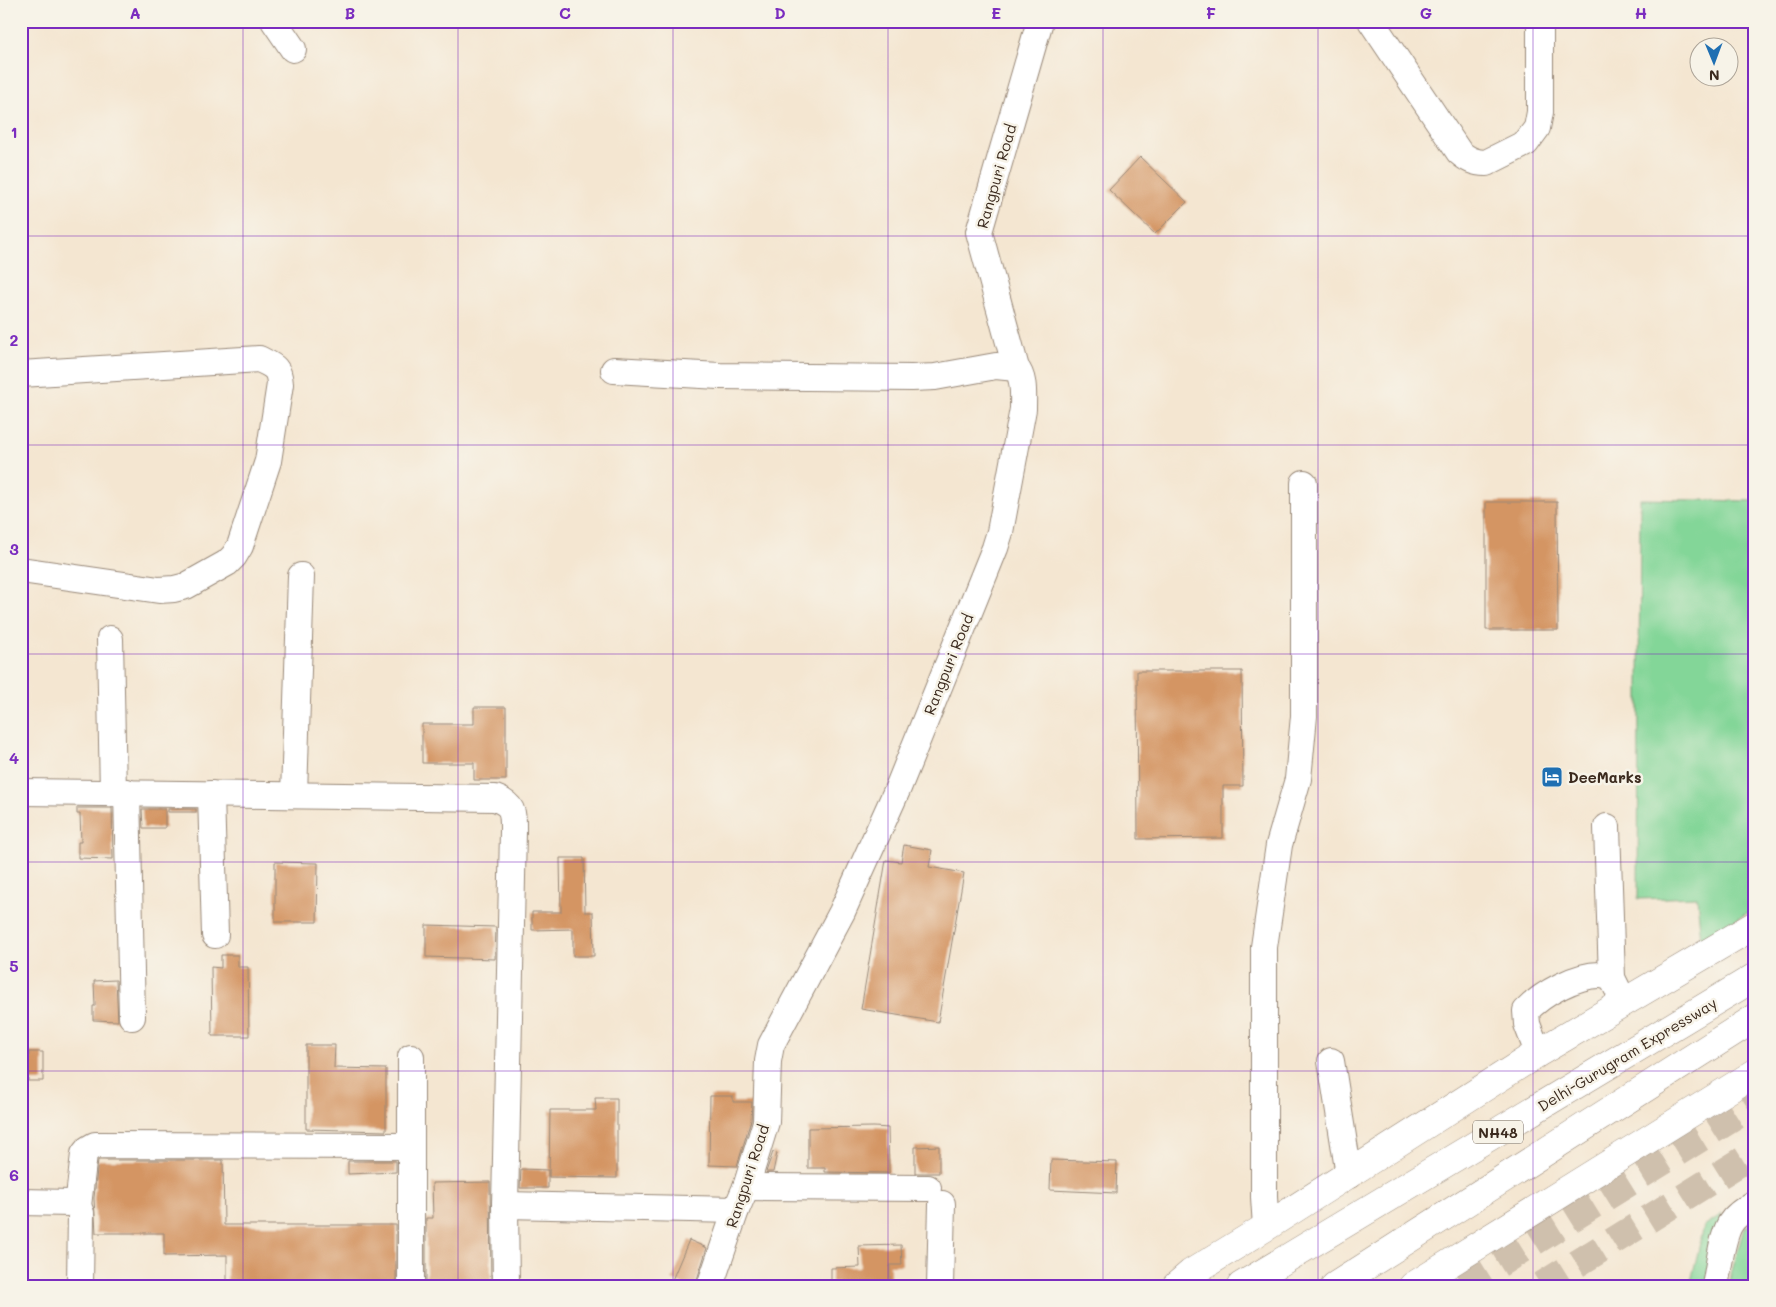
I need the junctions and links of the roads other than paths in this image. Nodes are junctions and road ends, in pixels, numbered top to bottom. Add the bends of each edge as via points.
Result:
1 (274, 21) edge
2 (1040, 21) edge
3 (1371, 21) edge
4 (1540, 21) edge
5 (294, 50) dead end
6 (1016, 368) junction
7 (614, 370) dead end
8 (21, 374) edge
9 (1304, 483) dead end
10 (21, 570) edge
11 (301, 576) dead end
12 (110, 638) dead end
13 (21, 792) edge
14 (120, 792) junction
15 (211, 794) junction
16 (294, 795) junction
17 (1607, 826) dead end
18 (1755, 925) edge
19 (215, 936) dead end
20 (1755, 977) edge
21 (1612, 978) junction
22 (1624, 1002) junction
23 (132, 1017) dead end
24 (1755, 1018) edge
25 (1538, 1053) junction
26 (412, 1057) dead end
27 (1331, 1061) dead end
28 (1755, 1073) edge
29 (411, 1146) junction
30 (1349, 1174) junction
31 (741, 1199) junction
32 (21, 1202) edge
33 (1755, 1203) edge
34 (505, 1205) junction
35 (78, 1206) junction
36 (1266, 1227) junction
37 (80, 1286) edge
38 (410, 1286) edge
39 (506, 1286) edge
40 (710, 1286) edge
41 (940, 1286) edge
42 (1176, 1286) edge
43 (1241, 1286) edge
44 (1335, 1286) edge
45 (1413, 1286) edge
46 (1714, 1286) edge

1 - 5 street
2 - 6 street, Rangpuri Road via 978,232
3 - 4 street via 1459,152 1465,158 1486,163 1526,143 1537,128 1540,112
6 - 7 street via 996,366 912,378 726,376
6 - 31 street, Rangpuri Road via 1021,373 1023,409 995,548 898,788 842,912 771,1045 766,1122
8 - 10 street via 259,359 276,369 280,384 263,480 240,546 227,563 186,586 158,590
9 - 36 street via 1302,744 1298,779 1278,851 1263,966
11 - 16 street
12 - 14 street
13 - 14 street
14 - 15 street
14 - 23 street
15 - 16 street
15 - 19 street
16 - 34 street via 495,798 511,807
17 - 21 street
18 - 22 main road
20 - 43 main road, Delhi-Gurugram Expressway / NH48
21 - 22 street
21 - 25 street via 1601,975 1581,979 1549,991 1526,1010 1527,1024
22 - 25 main road
24 - 44 main road, NH48
25 - 30 main road
26 - 29 street
27 - 30 street
28 - 45 main road
29 - 35 street via 95,1145 84,1154
29 - 38 street
30 - 36 main road
31 - 34 street
31 - 40 street, Rangpuri Road
31 - 41 street via 935,1196
32 - 35 street via 72,1203
33 - 46 street via 1731,1222
34 - 39 street
35 - 37 street via 81,1213
36 - 42 main road via 1191,1273

